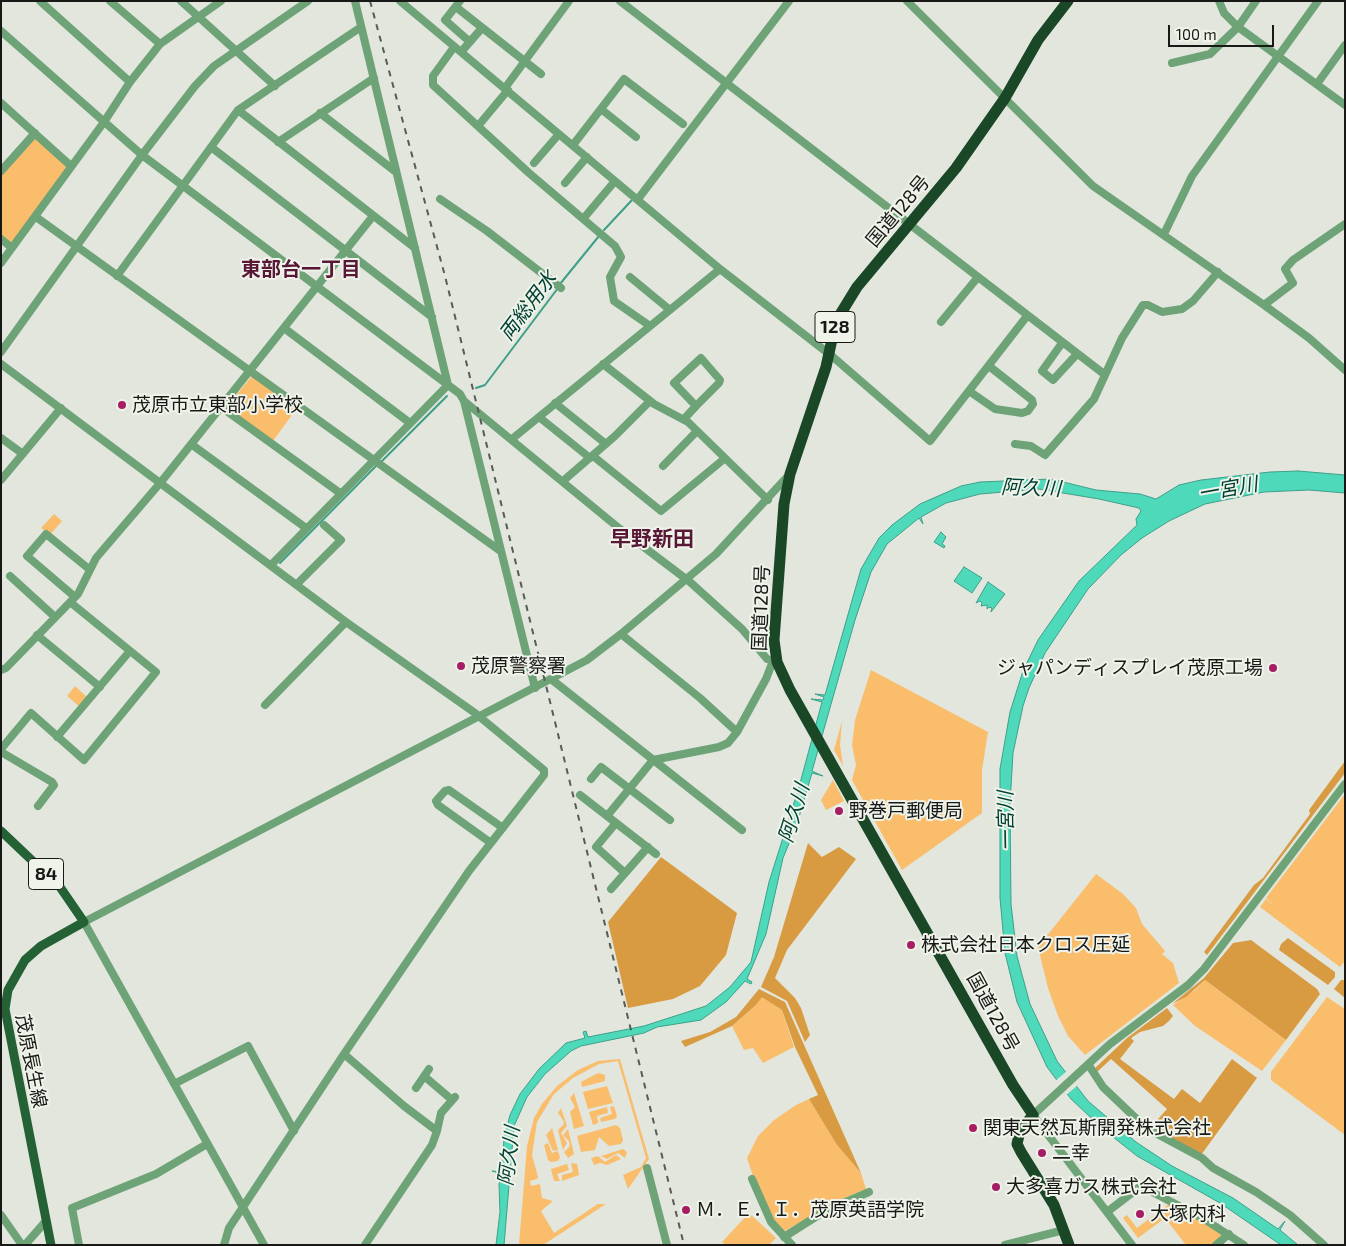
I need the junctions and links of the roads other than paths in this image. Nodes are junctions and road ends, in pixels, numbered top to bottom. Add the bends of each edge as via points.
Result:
1 (40, 1) edge
2 (110, 1) edge
3 (181, 1) edge
4 (221, 1) edge
5 (308, 1) edge
6 (355, 1) edge
7 (400, 1) edge
8 (568, 1) edge
9 (620, 1) edge
10 (789, 1) edge
11 (907, 1) edge
12 (1068, 1) edge
13 (1219, 1) edge
14 (1256, 1) edge
15 (1318, 1) edge
16 (458, 4) edge
17 (198, 17) junction
18 (361, 27) junction
19 (1238, 27) junction
20 (482, 28) junction
21 (1, 31) edge
22 (470, 42) junction
23 (160, 44) junction
24 (1345, 45) edge
25 (454, 47) junction
26 (236, 50) junction
27 (461, 52) junction
28 (1279, 55) junction
29 (524, 61) junction
30 (1172, 63) dead end
31 (541, 74) dead end
32 (374, 78) junction
33 (130, 82) junction
34 (726, 84) junction
35 (1317, 84) junction
36 (275, 86) junction
37 (507, 89) junction
38 (1005, 98) junction
39 (1, 103) edge
40 (1345, 105) edge
41 (601, 109) junction
42 (238, 110) junction
43 (320, 113) junction
44 (104, 122) junction
45 (682, 124) dead end
46 (478, 126) junction
47 (35, 133) junction
48 (559, 134) junction
49 (636, 137) dead end
50 (278, 142) junction
51 (573, 145) junction
52 (211, 147) junction
53 (142, 155) junction
54 (587, 157) junction
55 (534, 163) dead end
56 (71, 166) junction
57 (2, 170) edge
58 (396, 172) junction
59 (615, 181) junction
60 (565, 184) dead end
61 (183, 186) junction
62 (440, 199) dead end
63 (638, 199) junction
64 (373, 216) junction
65 (36, 217) junction
66 (582, 219) junction
67 (910, 223) junction
68 (1345, 224) edge
69 (1164, 234) junction
70 (1, 240) edge
71 (77, 246) junction
72 (12, 248) junction
73 (415, 248) junction
74 (346, 251) junction
75 (1, 263) edge
76 (720, 269) junction
77 (1218, 272) junction
78 (117, 276) junction
79 (630, 277) dead end
80 (978, 277) junction
81 (559, 287) dead end
82 (316, 288) junction
83 (1264, 305) junction
84 (670, 310) junction
85 (1027, 316) junction
86 (432, 318) junction
87 (941, 322) dead end
88 (650, 326) junction
89 (284, 328) junction
90 (1062, 343) junction
91 (1, 352) edge
92 (1077, 354) junction
93 (829, 355) junction
94 (1, 364) edge
95 (603, 364) junction
96 (989, 366) junction
97 (250, 370) junction
98 (1345, 370) edge
99 (1104, 374) junction
100 (448, 385) junction
101 (969, 391) junction
102 (650, 400) junction
103 (464, 401) junction
104 (555, 404) junction
105 (696, 406) junction
106 (221, 407) junction
107 (61, 408) junction
108 (539, 417) junction
109 (684, 419) junction
110 (410, 423) junction
111 (697, 431) junction
112 (1, 438) edge
113 (512, 440) junction
114 (191, 444) junction
115 (606, 444) junction
116 (1015, 444) dead end
117 (23, 454) junction
118 (1045, 455) junction
119 (591, 457) junction
120 (373, 458) junction
121 (724, 459) junction
122 (1050, 462) dead end
123 (663, 466) dead end
124 (790, 474) junction
125 (1, 480) edge
126 (562, 481) junction
127 (160, 482) junction
128 (340, 493) junction
129 (768, 500) junction
130 (324, 525) dead end
131 (306, 528) junction
132 (499, 550) junction
133 (272, 564) junction
134 (89, 569) junction
135 (10, 576) dead end
136 (686, 579) junction
137 (297, 584) junction
138 (72, 599) junction
139 (55, 617) junction
140 (346, 622) junction
141 (621, 634) junction
142 (37, 635) junction
143 (129, 652) junction
144 (775, 661) junction
145 (1, 670) edge
146 (551, 679) junction
147 (100, 687) junction
148 (535, 688) junction
149 (265, 705) dead end
150 (479, 716) junction
151 (738, 732) junction
152 (57, 737) junction
153 (1, 750) edge
154 (653, 760) junction
155 (590, 780) dead end
156 (1345, 784) edge
157 (630, 788) junction
158 (580, 795) dead end
159 (38, 806) dead end
160 (607, 816) junction
161 (670, 820) dead end
162 (616, 823) junction
163 (503, 828) junction
164 (742, 830) dead end
165 (1, 831) edge
166 (491, 843) junction
167 (648, 847) junction
168 (656, 854) dead end
169 (625, 873) junction
170 (610, 889) dead end
171 (84, 922) junction
172 (4, 990) edge
173 (344, 1054) junction
174 (1086, 1066) junction
175 (174, 1084) junction
176 (416, 1088) dead end
177 (1033, 1115) junction
178 (294, 1131) junction
179 (437, 1131) junction
180 (207, 1144) junction
181 (647, 1168) dead end
182 (752, 1179) dead end
183 (869, 1192) dead end
184 (243, 1207) junction
185 (1107, 1212) junction
186 (1, 1216) edge
187 (46, 1221) junction
188 (1064, 1230) junction
189 (1229, 1234) junction
190 (784, 1236) junction
191 (1038, 1241) edge
192 (23, 1245) edge
193 (51, 1245) edge
194 (79, 1245) edge
195 (224, 1245) edge
196 (264, 1245) edge
197 (364, 1245) edge
198 (667, 1245) edge
199 (792, 1245) edge
200 (1005, 1245) edge
201 (1069, 1245) edge
202 (1132, 1245) edge
203 (1216, 1245) edge
204 (1244, 1245) edge
205 (1324, 1245) edge

1 - 33 street
2 - 23 street
3 - 17 street
4 - 17 street
5 - 26 street
6 - 18 street
7 - 25 street
8 - 29 street
9 - 34 street
10 - 34 street
11 - 38 street
12 - 38 highway, 国道128号 / 128 via 1038,40
13 - 19 street via 1224,13
14 - 19 street
15 - 28 street
16 - 20 street
16 - 22 street via 445,20
17 - 23 street
17 - 26 street
18 - 32 street
18 - 36 street
19 - 28 street
19 - 30 street via 1210,54
20 - 22 street
20 - 29 street
21 - 44 street
22 - 27 street
23 - 33 street
24 - 35 street
25 - 27 street
25 - 46 street via 433,76 433,85
26 - 36 street
26 - 53 street via 204,75
27 - 37 street
28 - 35 street
28 - 69 street via 1192,176
29 - 31 street
29 - 37 street
32 - 43 street
32 - 58 street
33 - 44 street
34 - 63 street
34 - 67 street
35 - 40 street
36 - 42 street
37 - 46 street
37 - 48 street
38 - 67 highway, 国道128号 / 128 via 956,168
38 - 69 street via 1093,186
39 - 47 street
41 - 45 street via 624,79
41 - 49 street
41 - 51 street
42 - 50 street
42 - 52 street
43 - 50 street
43 - 58 street
44 - 53 street
44 - 56 street
46 - 66 street
47 - 56 street
47 - 57 street
48 - 51 street
48 - 55 street
50 - 64 street
51 - 54 street
52 - 61 street
52 - 74 street
53 - 61 street
53 - 71 street
54 - 59 street
54 - 60 street
56 - 65 street
58 - 73 street
59 - 63 street
59 - 66 street
61 - 78 street
61 - 82 street
62 - 81 street
63 - 76 street
64 - 73 street
64 - 74 street
65 - 71 street
65 - 72 street
66 - 88 street via 615,246 622,257 610,277 614,301
67 - 80 street
67 - 93 highway, 国道128号 / 128 via 848,300 834,330
68 - 83 street via 1293,260 1285,269 1293,283
69 - 77 street
70 - 72 street
71 - 78 street
71 - 91 street
72 - 75 street
73 - 86 street
74 - 82 street
74 - 86 street
76 - 84 street
76 - 93 street
77 - 83 street
77 - 99 street via 1182,309 1162,312 1143,305
78 - 97 street
79 - 84 street
80 - 85 street
80 - 87 street
82 - 89 street
82 - 100 street
83 - 98 street
84 - 88 street
85 - 90 street
85 - 96 street
86 - 100 street
88 - 95 street
89 - 97 street
89 - 110 street
90 - 92 street
90 - 92 street via 1042,371 1053,380
92 - 99 street
93 - 101 street via 930,440
93 - 124 highway, 国道128号 / 128
94 - 107 street
95 - 102 street
95 - 104 street
96 - 101 street
96 - 101 street via 1032,400 1028,411 995,409
97 - 106 street
97 - 120 street
99 - 118 street via 1094,398
100 - 103 street
100 - 110 street
102 - 109 street
102 - 115 street
103 - 113 street
103 - 132 street
104 - 108 street
104 - 115 street
105 - 105 street via 720,380 701,358 674,383
105 - 109 street
106 - 114 street
106 - 128 street
107 - 117 street
107 - 127 street
108 - 113 street
108 - 119 street
109 - 111 street
110 - 120 street
111 - 121 street
111 - 123 street
112 - 117 street
113 - 126 street
114 - 127 street
114 - 131 street
115 - 119 street
116 - 118 street via 1031,446
117 - 125 street
118 - 122 street
119 - 121 street via 661,511
119 - 126 street
120 - 128 street
120 - 132 street
121 - 129 street
124 - 129 street
124 - 144 highway, 国道128号 / 128 via 784,504
126 - 136 street
127 - 133 street
127 - 134 street
128 - 131 street
129 - 136 street via 716,554
130 - 137 street via 341,540
131 - 133 street
132 - 148 street
133 - 137 street
134 - 138 street
134 - 138 street via 46,534 27,556
135 - 139 street
136 - 141 street
136 - 144 street via 742,629 767,659
137 - 140 street
138 - 139 street
138 - 143 street
139 - 142 street
140 - 149 street
140 - 150 street
141 - 146 street via 587,660
141 - 151 street
142 - 145 street
142 - 147 street
143 - 147 street
143 - 152 street via 156,672 84,760
144 - 151 street
144 - 177 highway, 国道128号 / 128 via 1013,1085
146 - 148 street
146 - 154 street
147 - 152 street
148 - 150 street
150 - 163 street via 544,770 544,775
150 - 171 street
151 - 154 street via 719,747
152 - 153 street via 31,713
153 - 159 street via 54,785
154 - 157 street
154 - 164 street
155 - 157 street via 602,767
156 - 174 street via 1204,969
157 - 160 street
157 - 161 street
158 - 160 street
160 - 162 street
162 - 167 street
162 - 169 street via 596,848
163 - 166 street
163 - 166 street via 449,790 436,801
165 - 171 main road, 84 via 60,887
166 - 173 street
167 - 168 street
167 - 169 street
169 - 170 street
171 - 172 main road, 茂原長生線 via 41,946 25,960
171 - 175 street
172 - 187 main road, 茂原長生線 via 7,1025
173 - 178 street
173 - 179 street
174 - 177 street
174 - 205 street via 1146,1128 1256,1192 1290,1215
175 - 178 street via 248,1046
175 - 180 street
176 - 179 street via 426,1073 453,1098 441,1114
177 - 185 street
177 - 188 highway via 1020,1131 1018,1144 1054,1205
178 - 184 street
179 - 197 street via 432,1145
180 - 184 street
180 - 194 street via 156,1174 72,1208
181 - 198 street
182 - 190 street via 770,1222
183 - 190 street via 825,1211
184 - 195 street
184 - 196 street
185 - 189 street via 1141,1186
185 - 202 street
186 - 192 street
187 - 192 street
187 - 193 main road, 茂原長生線
188 - 191 street
188 - 201 highway
189 - 203 street
189 - 204 street
190 - 199 street
191 - 200 street

